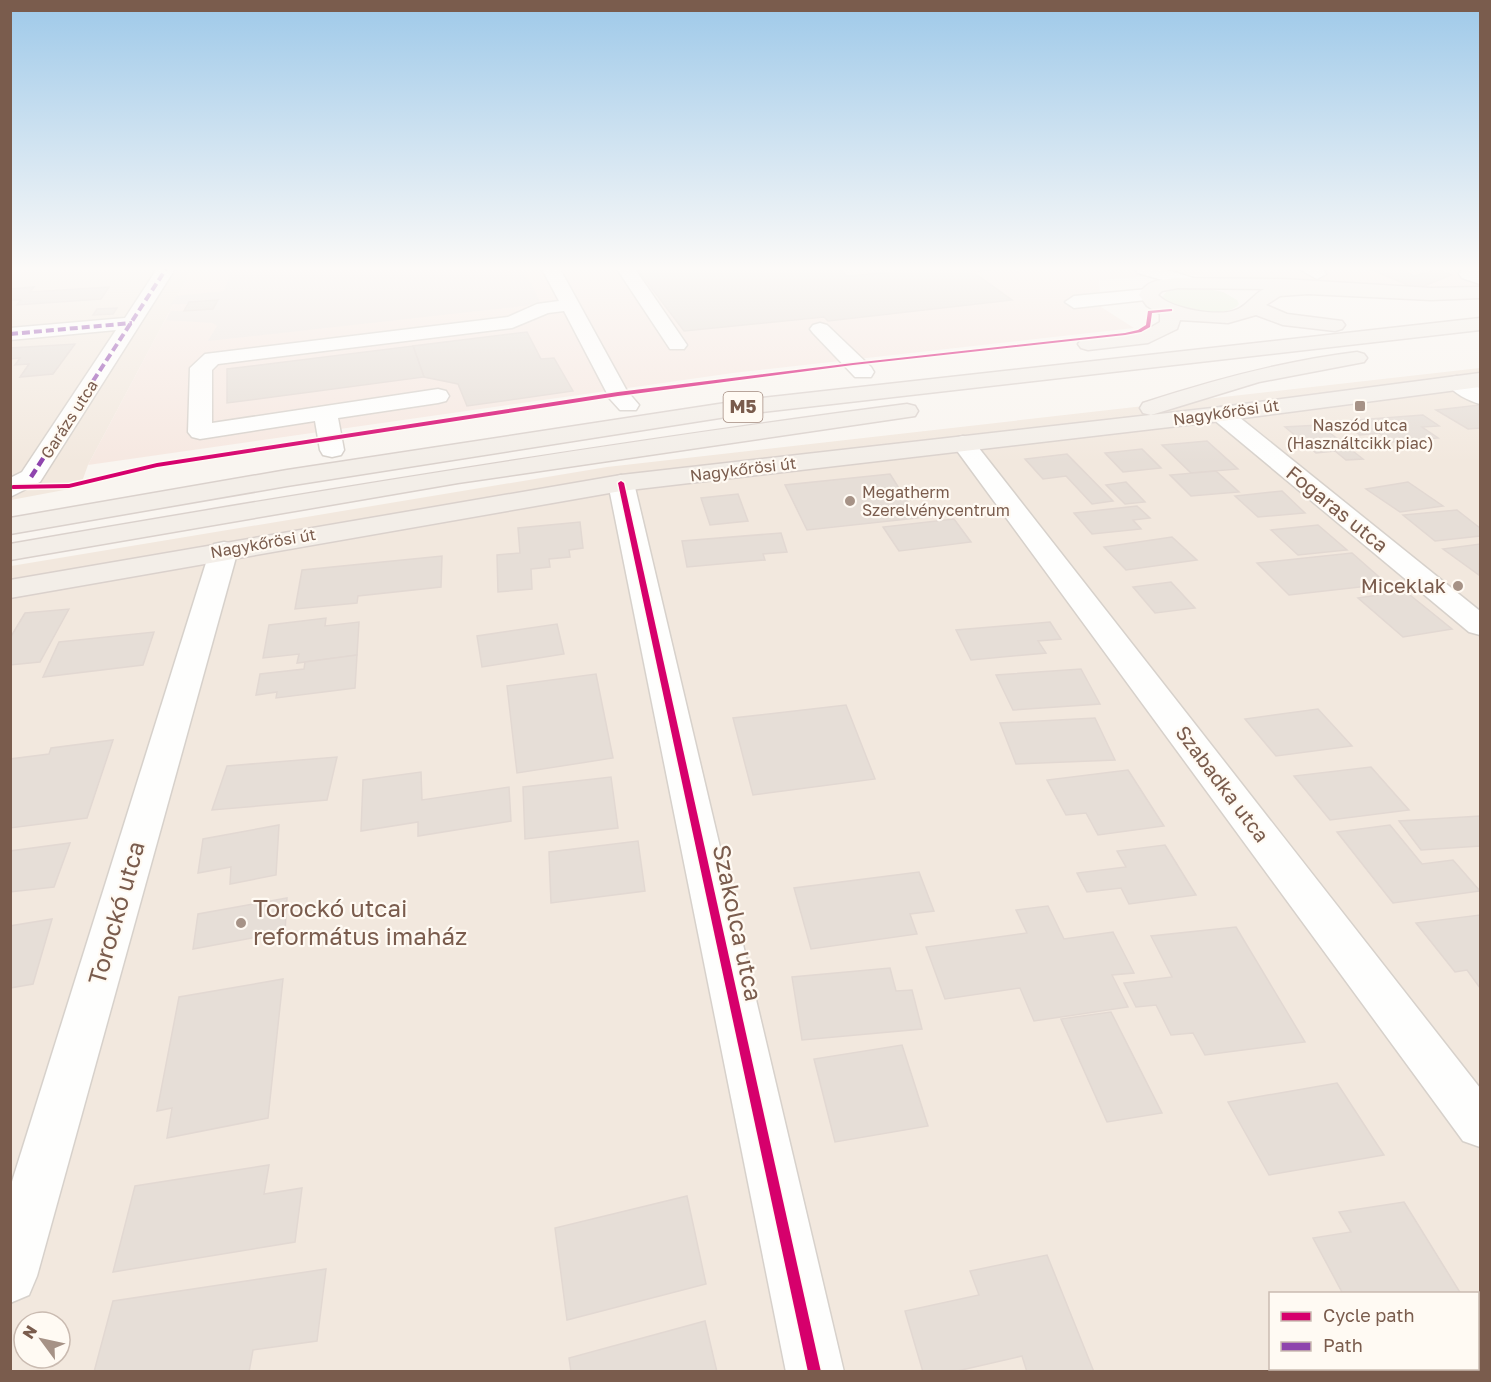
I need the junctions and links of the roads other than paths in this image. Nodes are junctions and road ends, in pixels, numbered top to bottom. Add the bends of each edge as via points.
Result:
1 (125, 333) edge
2 (415, 333) edge
3 (586, 333) edge
4 (669, 333) edge
5 (824, 333) edge
6 (1156, 333) edge
7 (1379, 333) edge
8 (677, 345) dead end
9 (1379, 356) dead end
10 (1323, 361) junction
11 (863, 372) junction
12 (1469, 381) edge
13 (438, 396) dead end
14 (1480, 397) edge
15 (628, 405) junction
16 (325, 413) junction
17 (1221, 414) junction
18 (1087, 429) junction
19 (963, 443) junction
20 (332, 450) junction
21 (621, 483) junction
22 (18, 484) edge
23 (10, 518) edge
24 (10, 526) edge
25 (224, 550) junction
26 (10, 552) edge
27 (10, 590) edge
28 (1480, 626) edge
29 (1480, 1125) edge
30 (10, 1276) edge
31 (815, 1371) edge

1 - 22 street, Garázs utca
2 - 16 street via 224,356 204,363 201,368 200,432
3 - 15 street via 618,394
4 - 8 street
5 - 11 street
6 - 11 main road
7 - 24 main road, M5 via 745,407 287,478
9 - 10 main road, M5
10 - 18 main road via 1195,393
10 - 26 main road, Nagykőrösi út / M5 via 1121,383 669,443 348,493
11 - 15 main road
12 - 14 street
12 - 17 main road, Nagykőrösi út
13 - 16 street
15 - 20 main road
16 - 20 street
17 - 18 main road, Nagykőrösi út
17 - 28 street, Fogaras utca
18 - 19 main road, Nagykőrösi út
19 - 21 main road, Nagykőrösi út
19 - 29 street, Szabadka utca
20 - 23 main road via 169,478
21 - 25 main road, Nagykőrösi út
21 - 31 street, Szakolca utca
25 - 27 main road, Nagykőrösi út
25 - 30 street, Torockó utca

